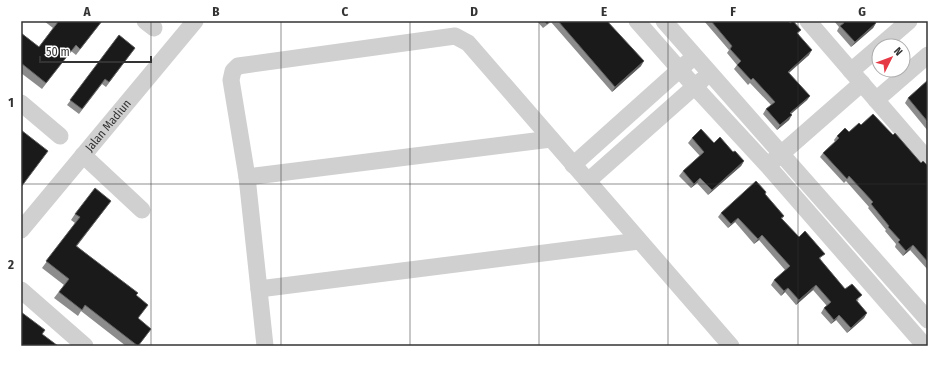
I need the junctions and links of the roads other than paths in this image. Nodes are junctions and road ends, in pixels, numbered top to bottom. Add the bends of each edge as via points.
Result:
1 (195, 21) edge
2 (637, 21) edge
3 (664, 21) edge
4 (808, 21) edge
5 (909, 21) edge
6 (890, 38) edge
7 (928, 55) edge
8 (694, 56) junction
9 (871, 59) edge
10 (679, 70) junction
11 (709, 72) junction
12 (857, 77) junction
13 (695, 87) junction
14 (876, 100) junction
15 (21, 103) edge
16 (60, 136) dead end
17 (551, 139) junction
18 (781, 154) junction
19 (83, 155) junction
20 (928, 160) edge
21 (573, 165) junction
22 (768, 166) junction
23 (247, 177) junction
24 (588, 181) junction
25 (142, 210) dead end
26 (21, 230) edge
27 (639, 241) junction
28 (259, 289) junction
29 (21, 290) edge
30 (926, 312) edge
31 (906, 324) junction
32 (85, 346) edge
33 (265, 346) edge
34 (727, 346) edge
35 (925, 346) edge

1 - 19 street, Jalan Madiun
2 - 10 street
3 - 8 street
4 - 12 street
5 - 6 street
7 - 14 street
8 - 10 street
8 - 11 street
9 - 12 street
10 - 13 street
10 - 21 street
11 - 13 street
11 - 18 street
12 - 14 street
12 - 18 street
13 - 22 street
13 - 24 street
14 - 20 street
15 - 16 street
17 - 21 street
17 - 23 street
17 - 23 street via 468,43 455,36 238,66 233,71 231,80
18 - 22 street
18 - 30 street
19 - 25 street
19 - 26 street, Jalan Madiun
21 - 24 street
22 - 31 street
23 - 28 street
24 - 27 street
27 - 28 street
27 - 34 street
28 - 33 street
29 - 32 street
30 - 31 street
31 - 35 street

